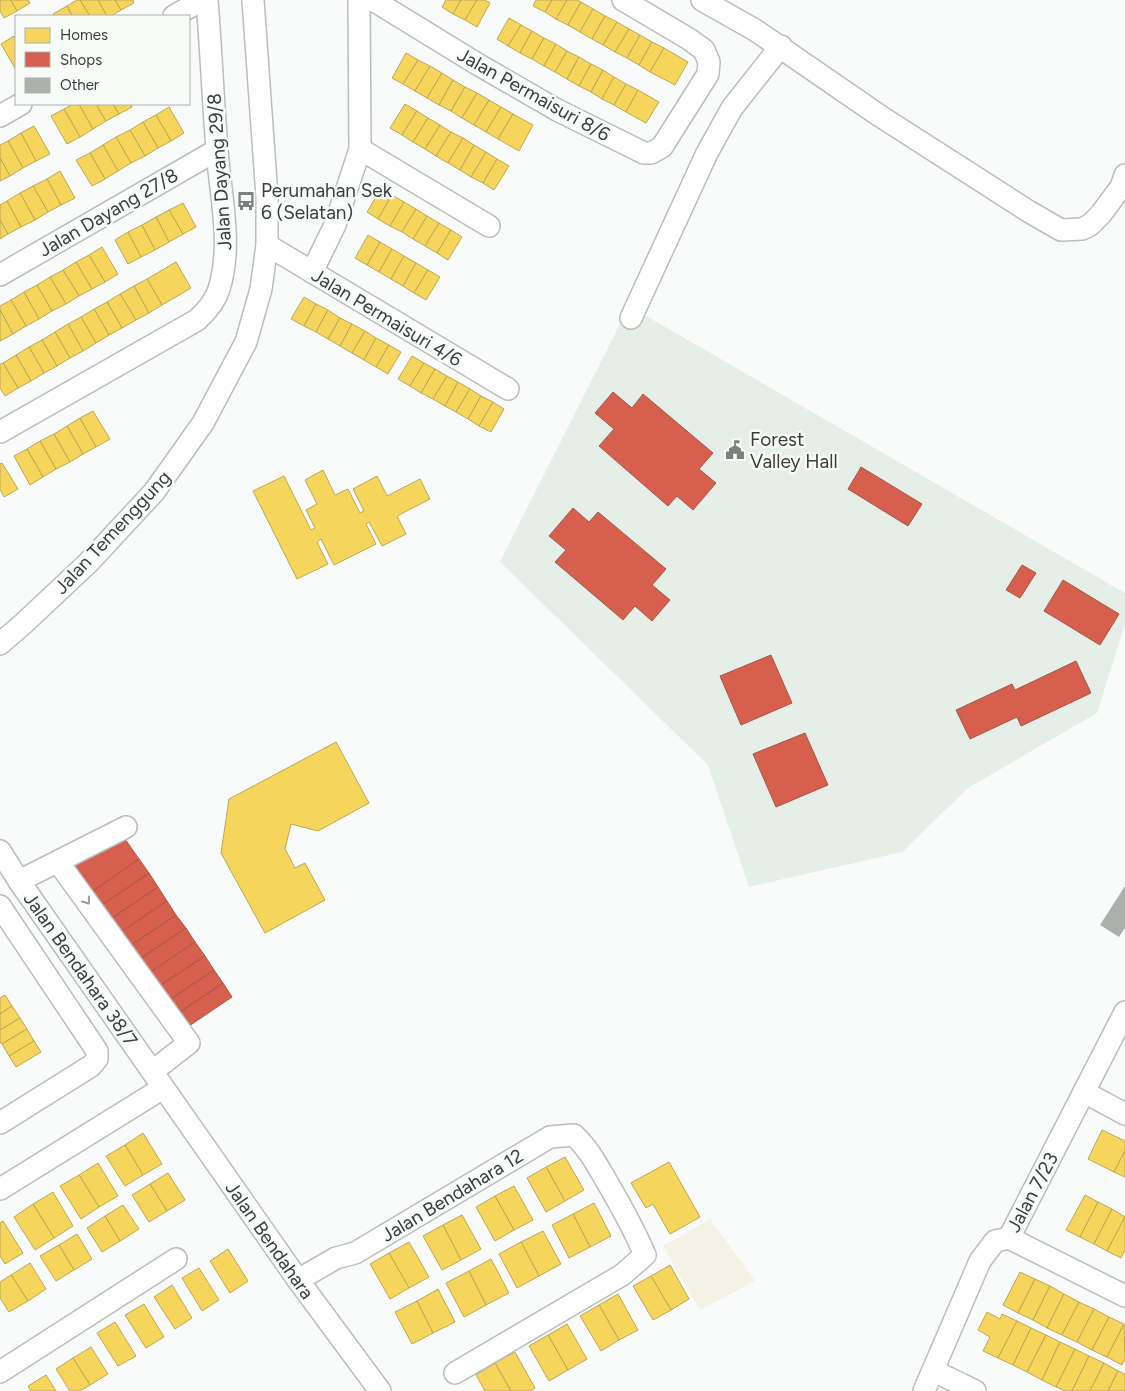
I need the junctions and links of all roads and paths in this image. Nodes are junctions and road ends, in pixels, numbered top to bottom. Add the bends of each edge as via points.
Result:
1 (202, 0) edge
2 (207, 0) edge
3 (253, 0) edge
4 (359, 0) edge
5 (373, 0) edge
6 (623, 0) edge
7 (702, 0) edge
8 (176, 15) edge
9 (781, 46) junction
10 (19, 105) edge
11 (0, 116) edge
12 (360, 149) junction
13 (217, 150) junction
14 (1125, 174) edge
15 (489, 226) dead end
16 (267, 245) junction
17 (312, 272) junction
18 (0, 274) edge
19 (631, 318) dead end
20 (508, 389) dead end
21 (0, 432) edge
22 (0, 644) edge
23 (126, 827) dead end
24 (0, 851) edge
25 (58, 862) junction
26 (19, 881) junction
27 (0, 906) edge
28 (1125, 1012) edge
29 (158, 1079) junction
30 (1084, 1092) junction
31 (1125, 1114) edge
32 (0, 1123) edge
33 (0, 1189) edge
34 (1009, 1238) junction
35 (176, 1259) dead end
36 (301, 1285) junction
37 (1125, 1296) edge
38 (934, 1371) junction
39 (0, 1372) edge
40 (456, 1373) dead end
41 (380, 1391) edge
42 (924, 1391) edge
43 (975, 1391) edge

1 - 8 street
2 - 13 street, Jalan Dayang 29/8
3 - 16 street, Jalan Temenggung via 267,197
4 - 12 street
5 - 6 street, Jalan Permaisuri 8/6 via 557,110 644,153 651,152 662,147 685,112 708,74 708,62 704,50 689,39
7 - 9 street
9 - 14 street via 880,116 1061,230 1082,229 1090,225 1121,187
9 - 19 street via 732,108 707,153
10 - 11 street
12 - 15 street
12 - 17 street via 335,225
13 - 18 street, Jalan Dayang 27/8
13 - 21 street, Jalan Dayang 29/8 via 226,227 224,263 219,289 212,304 198,320
16 - 17 street, Jalan Permaisuri 4/6
16 - 22 street, Jalan Temenggung via 261,290 246,342 203,423 154,492 88,564
17 - 20 street, Jalan Permaisuri 4/6
23 - 25 street
24 - 26 street, Jalan Bendahara 38/7
25 - 26 street
25 -> 29 street via 189,1042
26 - 29 street, Jalan Bendahara 38/7
27 - 32 street via 97,1051 97,1059 91,1066
28 - 30 street, Jalan 7/23
29 - 33 street
29 - 36 street, Jalan Bendahara
30 - 31 street
30 - 34 street, Jalan 7/23
34 - 37 street
34 - 38 street, Jalan 7/23 via 996,1241 980,1261
35 - 39 street
36 - 40 street, Jalan Bendahara 12 via 342,1268 355,1253 550,1137 574,1135 586,1146 634,1229 644,1255 622,1275
36 - 41 street, Jalan Bendahara
38 - 42 street, Jalan 7/23
38 - 43 street

